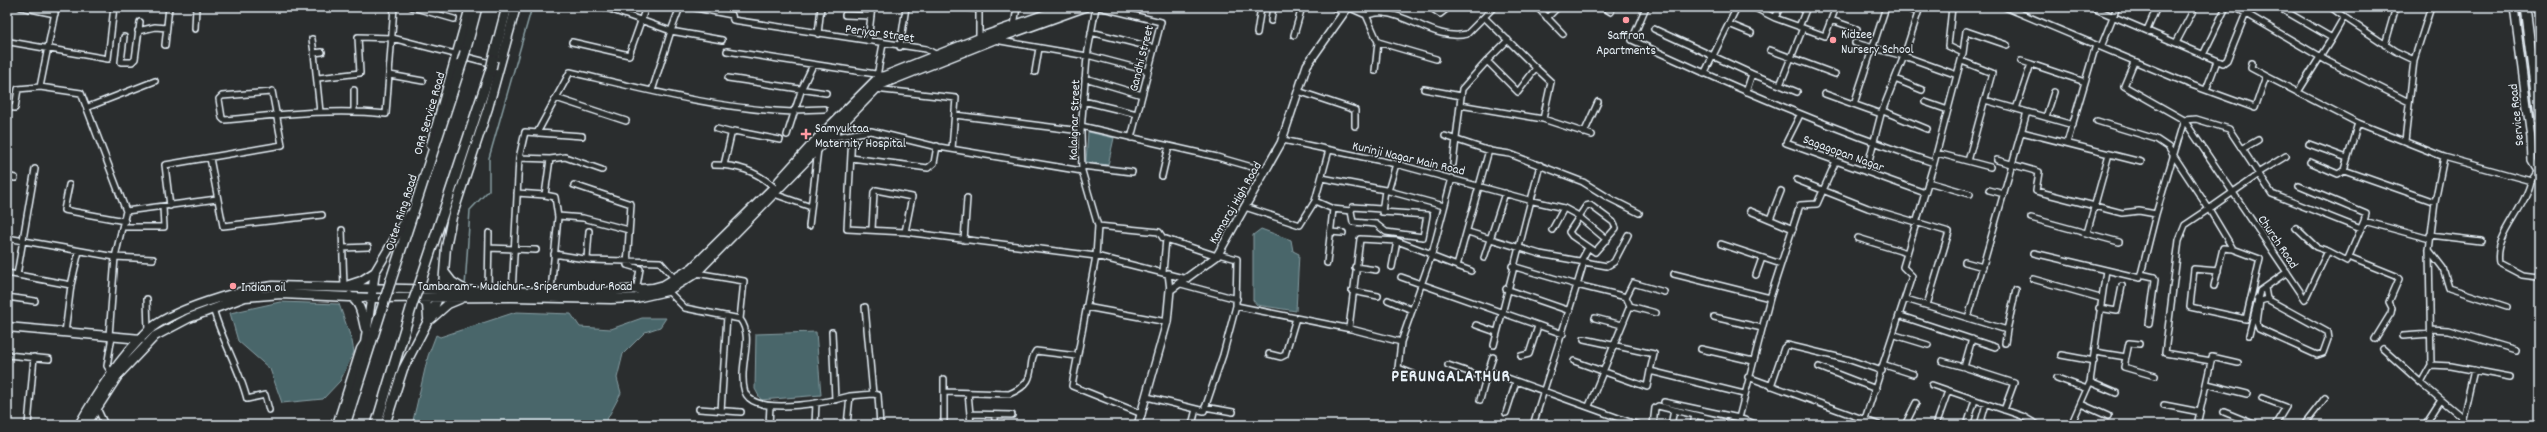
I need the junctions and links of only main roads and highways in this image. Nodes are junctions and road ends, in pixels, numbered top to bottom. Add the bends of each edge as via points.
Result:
1 (470, 7) edge
2 (477, 7) edge
3 (507, 7) edge
4 (516, 7) edge
5 (1066, 7) edge
6 (1086, 7) edge
7 (2525, 7) edge
8 (2540, 7) edge
9 (2540, 10) edge
10 (1043, 11) edge
11 (979, 42) junction
12 (461, 56) junction
13 (939, 58) junction
14 (2540, 124) edge
15 (774, 191) junction
16 (375, 272) junction
17 (445, 273) junction
18 (330, 287) junction
19 (665, 288) junction
20 (373, 289) junction
21 (440, 294) junction
22 (471, 294) junction
23 (512, 294) junction
24 (348, 296) junction
25 (422, 297) junction
26 (372, 298) junction
27 (427, 323) junction
28 (7, 327) edge
29 (366, 334) junction
30 (143, 342) junction
31 (94, 406) junction
32 (79, 425) edge
33 (86, 425) edge
34 (337, 425) edge
35 (345, 425) edge
36 (376, 425) edge
37 (385, 425) edge

1 - 12 main road, ORR Service Road
2 - 12 highway, Outer Ring Road
3 - 36 highway, bridge via 491,69 413,302
4 - 17 main road via 501,66 452,217 446,247
5 - 10 main road, Tambaram - Mudichur - Sriperumbudur Road
6 - 11 main road, Tambaram - Mudichur - Sriperumbudur Road via 993,40
7 - 14 highway
8 - 9 highway
10 - 11 main road, Tambaram - Mudichur - Sriperumbudur Road
11 - 13 main road, Tambaram - Mudichur - Sriperumbudur Road
12 - 16 main road, ORR Service Road via 411,211
12 - 35 highway, Outer Ring Road, bridge
13 - 15 main road, Tambaram - Mudichur - Sriperumbudur Road via 875,89
13 - 15 main road, Tambaram - Mudichur - Sriperumbudur Road via 887,75 870,84
15 - 19 main road, Tambaram - Mudichur - Sriperumbudur Road via 692,268
15 - 19 main road, Tambaram - Mudichur - Sriperumbudur Road via 696,273
16 - 18 main road via 361,281
16 - 20 main road, ORR Service Road
17 - 21 main road
17 - 22 main road via 457,286
18 - 20 main road, Tambaram - Mudichur - Sriperumbudur Road
18 - 30 main road, Tambaram - Mudichur - Sriperumbudur Road via 273,286 247,289 164,320 148,331
19 - 23 main road, Tambaram - Mudichur - Sriperumbudur Road
19 - 23 main road, Tambaram - Mudichur - Sriperumbudur Road via 636,298 611,299
20 - 21 main road, Tambaram - Mudichur - Sriperumbudur Road
20 - 26 main road, ORR Service Road
21 - 22 main road, Tambaram - Mudichur - Sriperumbudur Road
21 - 25 main road, Tambaram - Mudichur - Sriperumbudur Road
21 - 27 main road
22 - 23 main road, Tambaram - Mudichur - Sriperumbudur Road
22 - 23 main road, Tambaram - Mudichur - Sriperumbudur Road via 488,291
22 - 27 main road via 448,304
24 - 26 main road, Tambaram - Mudichur - Sriperumbudur Road
24 - 29 main road via 356,300 360,308
24 - 30 main road, Tambaram - Mudichur - Sriperumbudur Road via 266,294 245,297 213,308
25 - 26 main road, Tambaram - Mudichur - Sriperumbudur Road
25 - 27 main road via 428,310
26 - 29 main road, ORR Service Road
27 - 37 main road via 403,369
28 - 30 main road via 110,336
29 - 34 main road, ORR Service Road
30 - 31 main road, Tambaram - Mudichur - Sriperumbudur Road
30 - 31 main road, Tambaram - Mudichur - Sriperumbudur Road via 112,374
31 - 32 main road, Tambaram - Mudichur - Sriperumbudur Road
31 - 33 main road, Tambaram - Mudichur - Sriperumbudur Road

